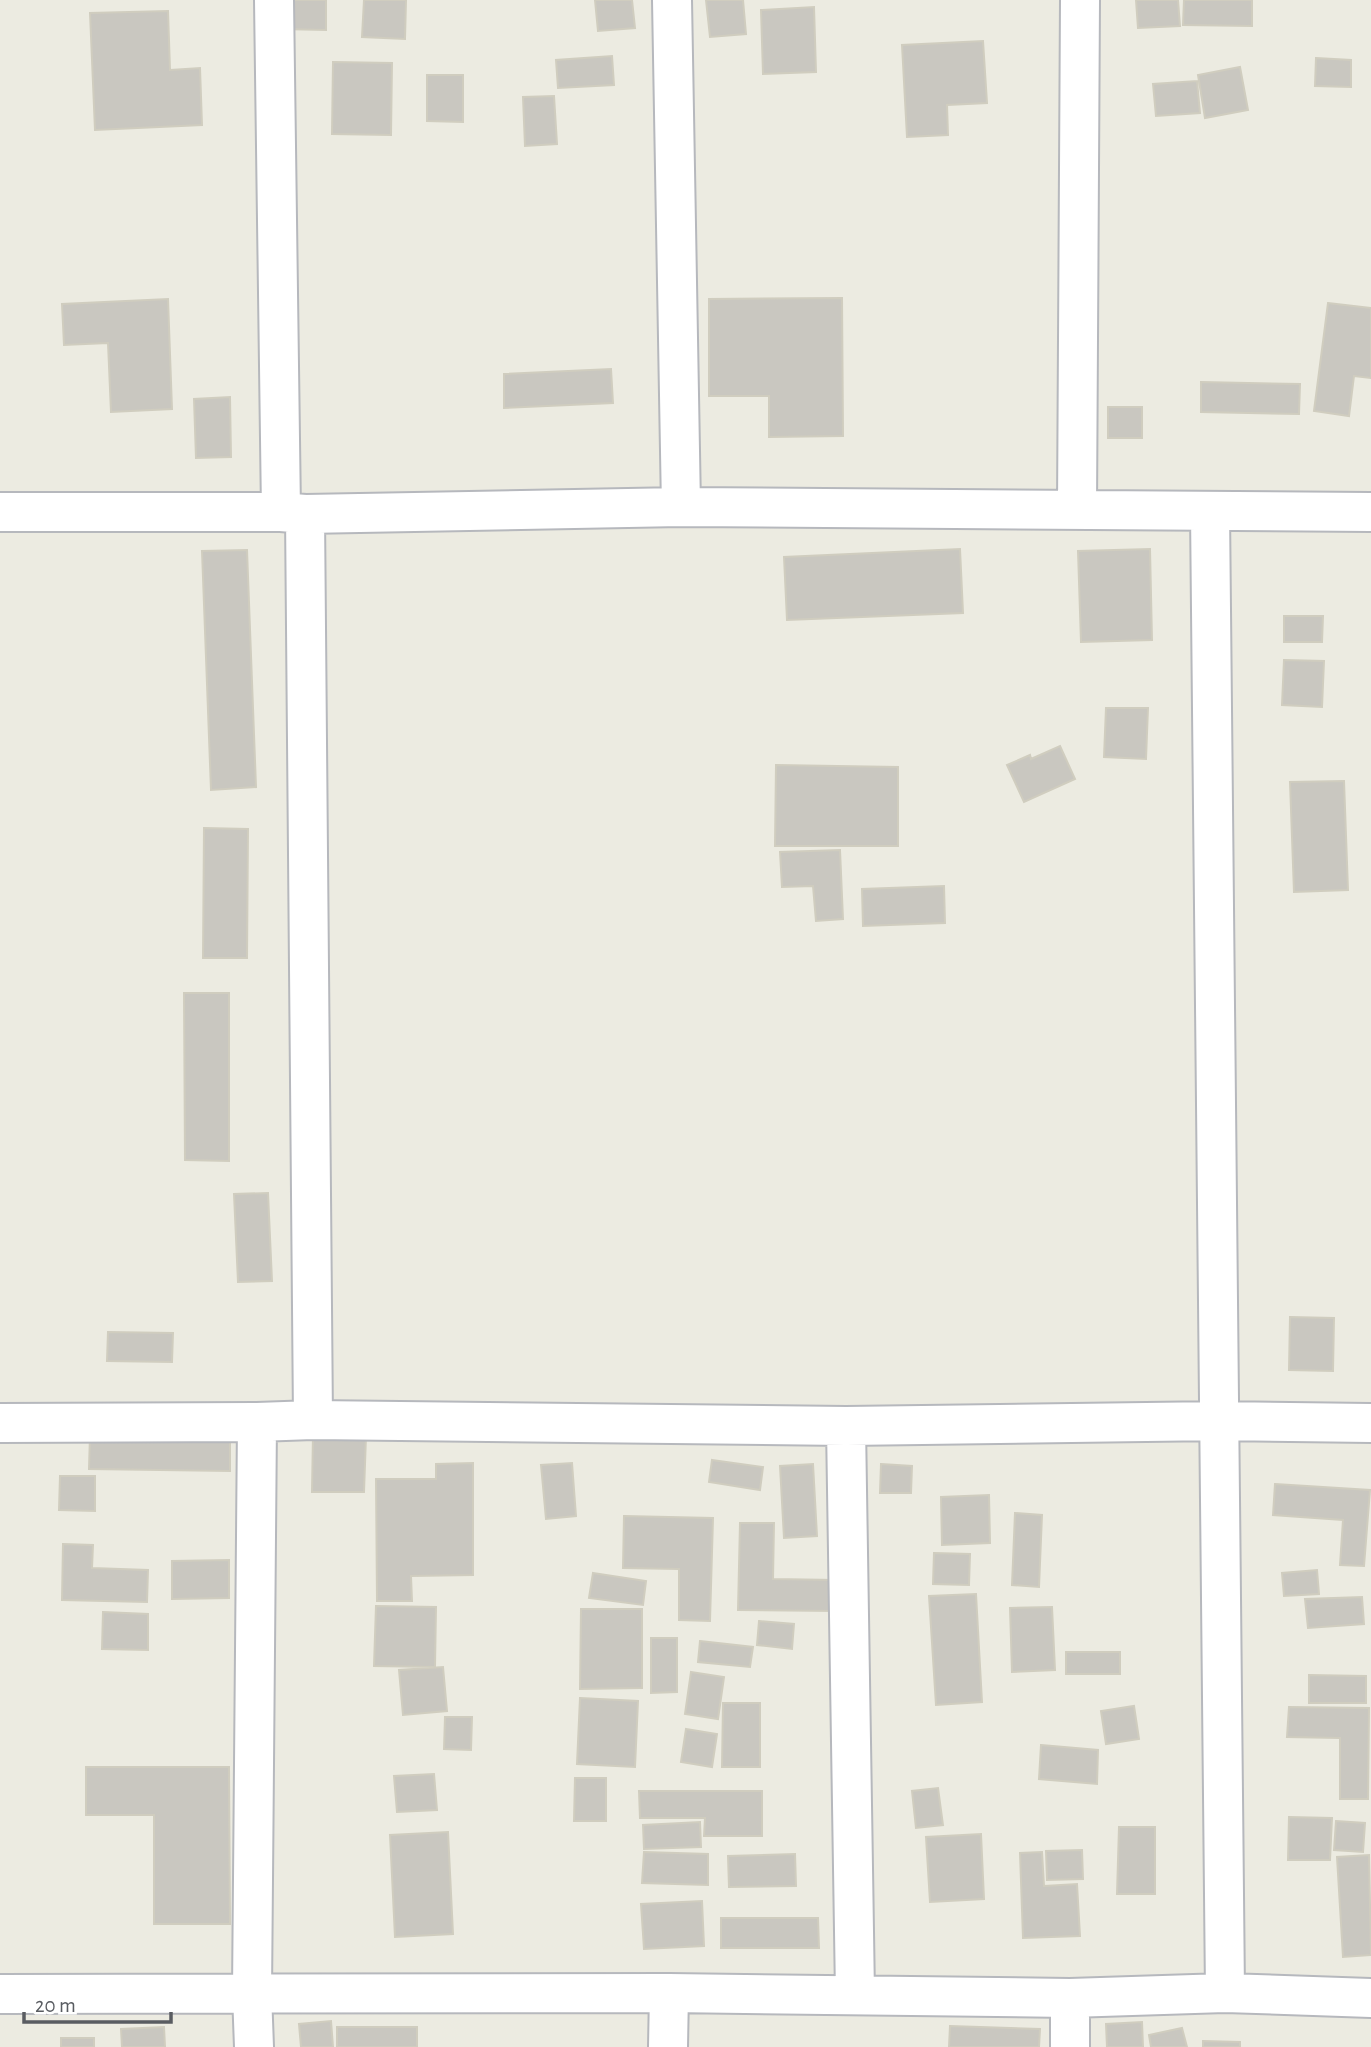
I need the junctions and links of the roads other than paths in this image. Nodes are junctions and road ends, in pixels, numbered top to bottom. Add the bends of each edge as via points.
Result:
1 (274, 0) edge
2 (672, 0) edge
3 (1080, 0) edge
4 (681, 507) junction
5 (1077, 510) junction
6 (1210, 511) junction
7 (0, 512) edge
8 (1371, 512) edge
9 (293, 513) junction
10 (313, 1420) junction
11 (1220, 1421) junction
12 (257, 1422) junction
13 (0, 1423) edge
14 (1371, 1423) edge
15 (846, 1426) junction
16 (252, 1993) junction
17 (669, 1993) junction
18 (1225, 1993) junction
19 (0, 1994) edge
20 (855, 1994) junction
21 (1070, 1998) junction
22 (1371, 1998) edge
23 (254, 2047) edge
24 (668, 2047) edge
25 (1070, 2047) edge

1 - 9 street
2 - 4 street
3 - 5 street
4 - 5 street
4 - 9 street
5 - 6 street
6 - 8 street
6 - 11 street
7 - 9 street
9 - 10 street
10 - 12 street
10 - 15 street
11 - 14 street
11 - 15 street
11 - 18 street
12 - 13 street
12 - 16 street
15 - 20 street
16 - 17 street
16 - 19 street
16 - 23 street
17 - 20 street
17 - 24 street
18 - 21 street
18 - 22 street
20 - 21 street
21 - 25 street

